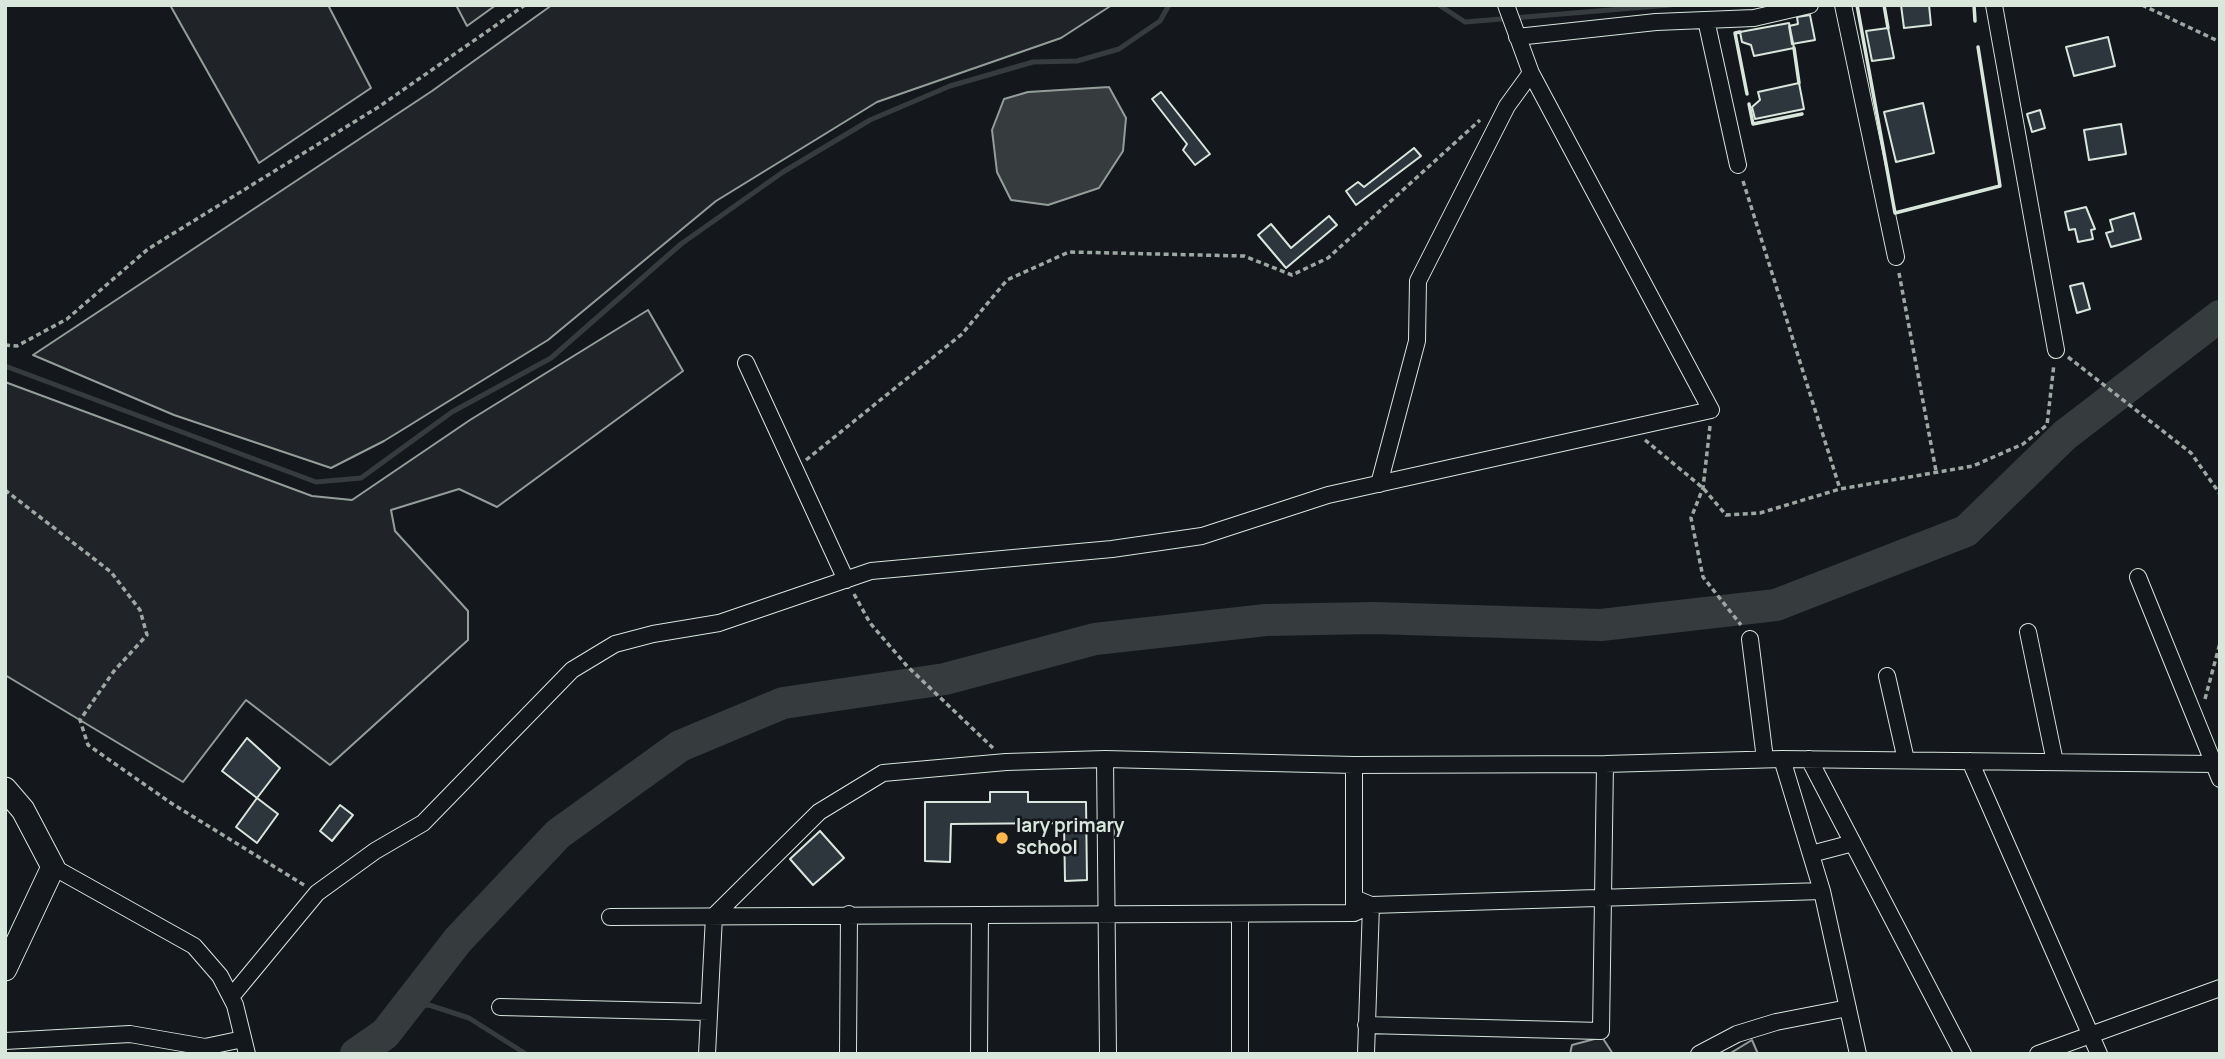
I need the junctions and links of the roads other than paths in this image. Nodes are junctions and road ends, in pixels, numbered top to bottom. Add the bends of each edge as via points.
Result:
1 (1810, 5) edge
2 (1843, 5) edge
3 (1994, 5) edge
4 (1506, 6) edge
5 (1706, 20) junction
6 (1516, 32) junction
7 (1531, 74) junction
8 (1738, 165) road end
9 (1896, 257) road end
10 (2056, 350) road end
11 (746, 363) dead end
12 (1379, 484) junction
13 (2138, 577) dead end
14 (846, 580) junction
15 (2028, 632) dead end
16 (1750, 639) road end
17 (1887, 676) dead end
18 (1765, 759) junction
19 (1782, 759) junction
20 (1105, 760) junction
21 (1810, 760) junction
22 (1906, 760) junction
23 (1970, 761) junction
24 (2055, 762) junction
25 (1605, 764) junction
26 (1354, 765) junction
27 (2217, 772) edge
28 (5, 789) edge
29 (1853, 843) junction
30 (1811, 854) junction
31 (54, 867) junction
32 (1822, 891) junction
33 (1602, 900) junction
34 (1371, 905) junction
35 (1354, 906) junction
36 (849, 914) junction
37 (980, 915) junction
38 (1106, 915) junction
39 (1240, 915) junction
40 (714, 916) junction
41 (610, 917) dead end
42 (5, 969) edge
43 (2220, 988) edge
44 (231, 997) junction
45 (500, 1007) dead end
46 (1848, 1008) junction
47 (709, 1012) junction
48 (1366, 1025) junction
49 (2092, 1033) junction
50 (5, 1041) edge
51 (245, 1046) edge
52 (707, 1054) edge
53 (848, 1054) edge
54 (979, 1054) edge
55 (1108, 1054) edge
56 (1240, 1054) edge
57 (1366, 1054) edge
58 (1699, 1054) edge
59 (1858, 1054) edge
60 (1963, 1054) edge
61 (2038, 1054) edge
62 (2099, 1054) edge

1 - 5 street via 1754,18
2 - 9 street
3 - 10 street
4 - 6 street
5 - 6 street
5 - 8 street
6 - 7 street
7 - 12 street via 1507,106 1418,281 1418,341
7 - 12 street via 1711,410
11 - 14 street
12 - 14 street via 1328,495 1202,536 871,571
13 - 27 street
14 - 44 street via 719,623 615,644 572,670 423,823 317,893
15 - 24 street
16 - 18 street
17 - 22 street
18 - 19 street
18 - 25 street
19 - 21 street
19 - 30 street
20 - 26 street
20 - 38 street
20 - 40 street via 1006,762 883,773 819,812
21 - 22 street
21 - 29 street
22 - 23 street
23 - 24 street
23 - 49 street
24 - 27 street
25 - 26 street
25 - 33 street
26 - 35 street
28 - 31 street via 23,810
29 - 30 street
29 - 60 street
30 - 32 street
31 - 42 street
31 - 44 street via 194,946
32 - 33 street
32 - 46 street
33 - 34 street
33 - 48 street via 1601,1031
34 - 35 street
34 - 48 street
35 - 39 street
36 - 37 street
36 - 40 street
36 - 53 street
37 - 38 street
37 - 54 street
38 - 39 street
38 - 55 street
39 - 56 street
40 - 41 street
40 - 47 street
43 - 49 street
44 - 51 street
45 - 47 street
46 - 58 street via 1737,1034
46 - 59 street
47 - 52 street
48 - 57 street
49 - 61 street
49 - 62 street
50 - 51 street via 130,1034 205,1047

